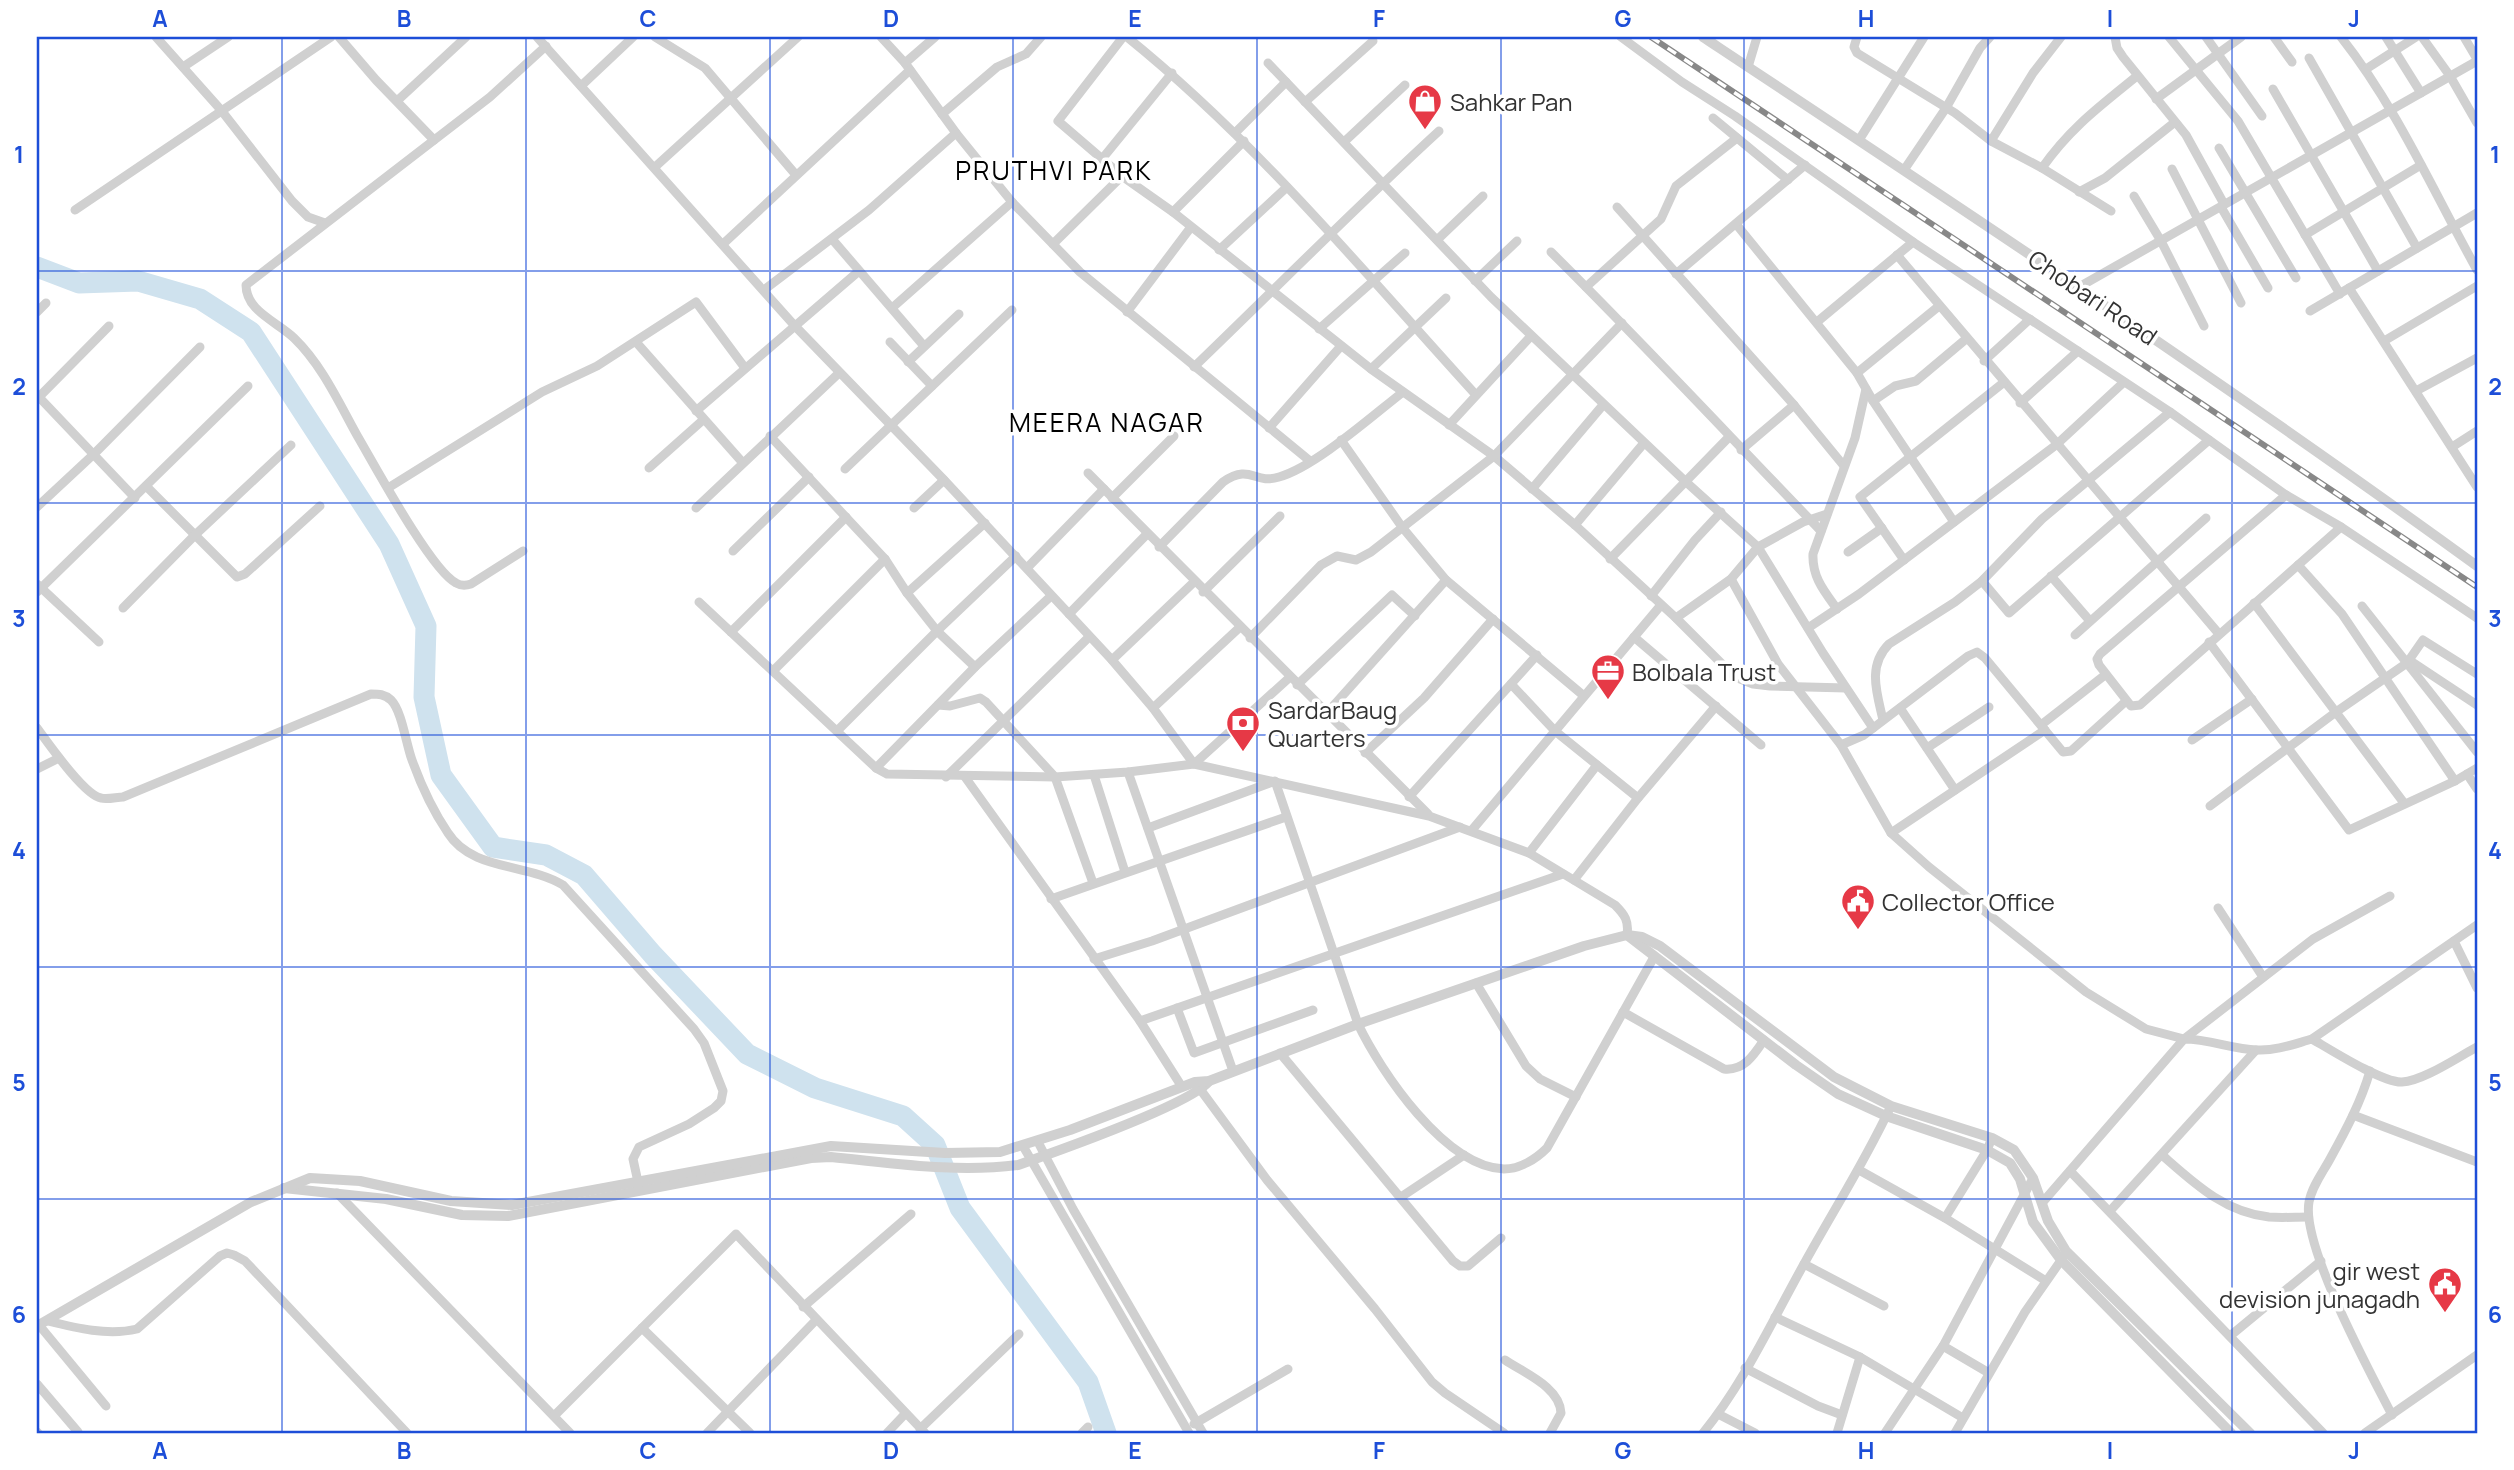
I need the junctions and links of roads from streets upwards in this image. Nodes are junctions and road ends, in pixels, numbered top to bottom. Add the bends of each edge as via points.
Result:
1 (156, 37) edge
2 (228, 37) edge
3 (331, 37) edge
4 (339, 37) edge
5 (466, 37) edge
6 (537, 37) edge
7 (633, 37) edge
8 (655, 37) edge
9 (798, 37) edge
10 (881, 37) edge
11 (935, 37) edge
12 (1041, 37) edge
13 (1125, 37) edge
14 (1621, 37) edge
15 (1703, 37) edge
16 (1757, 37) edge
17 (1857, 37) edge
18 (1924, 37) edge
19 (1990, 37) edge
20 (2061, 37) edge
21 (2115, 37) edge
22 (2169, 37) edge
23 (2207, 37) edge
24 (2241, 37) edge
25 (2274, 37) edge
26 (2341, 37) edge
27 (2386, 37) edge
28 (2416, 37) edge
29 (2422, 37) edge
30 (2464, 37) edge
31 (1373, 41) dead end
32 (546, 46) junction
33 (2395, 50) junction
34 (2219, 53) junction
35 (2309, 58) dead end
36 (2477, 60) edge
37 (2292, 62) dead end
38 (1268, 63) dead end
39 (907, 66) junction
40 (1748, 66) junction
41 (183, 67) junction
42 (2366, 69) junction
43 (2196, 70) junction
44 (1172, 73) junction
45 (2137, 76) junction
46 (2450, 76) junction
47 (1898, 78) junction
48 (1286, 82) junction
49 (1405, 85) dead end
50 (582, 86) junction
51 (2273, 89) dead end
52 (2421, 93) junction
53 (730, 99) junction
54 (2156, 99) junction
55 (397, 101) junction
56 (1305, 102) junction
57 (1946, 108) junction
58 (2392, 109) junction
59 (221, 110) junction
60 (942, 114) junction
61 (2262, 116) dead end
62 (1713, 118) dead end
63 (2175, 122) junction
64 (2477, 123) edge
65 (1439, 131) dead end
66 (1235, 132) junction
67 (956, 133) junction
68 (2350, 133) junction
69 (1737, 138) junction
70 (434, 140) junction
71 (1859, 140) junction
72 (1244, 141) junction
73 (1991, 141) junction
74 (1344, 142) junction
75 (2219, 148) dead end
76 (2312, 155) junction
77 (1102, 159) junction
78 (1805, 165) junction
79 (2421, 165) junction
80 (655, 167) junction
81 (2042, 168) junction
82 (2172, 169) dead end
83 (1904, 170) junction
84 (796, 175) junction
85 (1122, 176) junction
86 (2272, 177) junction
87 (1788, 180) junction
88 (1382, 183) junction
89 (1287, 187) junction
90 (2382, 189) junction
91 (2079, 192) junction
92 (2245, 193) junction
93 (1483, 196) dead end
94 (2134, 197) dead end
95 (1012, 202) junction
96 (2223, 205) junction
97 (1617, 207) dead end
98 (75, 210) dead end
99 (2111, 211) dead end
100 (1173, 212) junction
101 (2344, 212) junction
102 (2477, 213) edge
103 (2196, 220) junction
104 (325, 223) junction
105 (1736, 224) junction
106 (1191, 227) junction
107 (2453, 227) junction
108 (1332, 234) junction
109 (1642, 235) junction
110 (2305, 235) junction
111 (832, 239) junction
112 (1437, 240) junction
113 (1517, 241) dead end
114 (2161, 241) junction
115 (1913, 242) junction
116 (723, 244) junction
117 (1053, 244) junction
118 (2417, 248) junction
119 (1219, 250) junction
120 (1405, 253) dead end
121 (1551, 253) dead end
122 (1897, 255) junction
123 (2477, 270) edge
124 (859, 271) junction
125 (2378, 271) junction
126 (1676, 274) junction
127 (2296, 278) dead end
128 (1373, 281) junction
129 (1475, 281) junction
130 (2477, 286) edge
131 (1586, 287) junction
132 (2079, 287) junction
133 (2268, 288) dead end
134 (2349, 288) junction
135 (764, 290) junction
136 (1272, 292) junction
137 (2340, 293) junction
138 (1446, 298) dead end
139 (46, 303) dead end
140 (2241, 303) dead end
141 (1939, 306) junction
142 (892, 309) junction
143 (1012, 310) dead end
144 (2310, 311) dead end
145 (37, 312) edge
146 (1127, 312) junction
147 (959, 314) dead end
148 (2031, 319) junction
149 (1818, 322) junction
150 (1622, 323) junction
151 (794, 325) junction
152 (109, 326) dead end
153 (2204, 326) dead end
154 (1415, 328) junction
155 (1319, 329) junction
156 (1531, 336) junction
157 (1966, 339) junction
158 (2384, 341) junction
159 (636, 342) junction
160 (890, 342) dead end
161 (925, 346) junction
162 (1341, 346) junction
163 (200, 347) dead end
164 (2078, 351) junction
165 (2477, 358) edge
166 (1984, 360) junction
167 (908, 362) junction
168 (1194, 367) junction
169 (745, 368) junction
170 (1371, 369) junction
171 (839, 373) junction
172 (1857, 373) junction
173 (1571, 374) junction
174 (2124, 382) junction
175 (2003, 383) junction
176 (248, 386) dead end
177 (932, 386) junction
178 (1867, 388) junction
179 (2416, 391) junction
180 (1404, 392) junction
181 (1476, 395) junction
182 (38, 397) edge
183 (1872, 401) junction
184 (2020, 402) junction
185 (1603, 405) junction
186 (1794, 405) junction
187 (696, 411) junction
188 (2170, 412) junction
189 (704, 420) junction
190 (1449, 425) junction
191 (890, 426) junction
192 (1269, 428) junction
193 (2477, 431) edge
194 (770, 436) junction
195 (1174, 436) dead end
196 (1729, 438) junction
197 (1341, 440) junction
198 (2209, 440) junction
199 (1644, 443) junction
200 (291, 445) dead end
201 (2056, 445) junction
202 (2452, 447) junction
203 (1741, 450) junction
204 (95, 453) junction
205 (1494, 456) junction
206 (1910, 457) junction
207 (1310, 461) junction
208 (743, 463) junction
209 (1844, 466) junction
210 (649, 468) dead end
211 (845, 469) dead end
212 (1088, 473) dead end
213 (809, 477) junction
214 (944, 480) junction
215 (1685, 481) junction
216 (2088, 482) junction
217 (146, 486) junction
218 (2477, 487) edge
219 (388, 488) junction
220 (1104, 489) junction
221 (1532, 489) junction
222 (2286, 495) junction
223 (135, 498) junction
224 (1112, 498) junction
225 (320, 506) dead end
226 (37, 507) edge
227 (696, 508) dead end
228 (914, 508) dead end
229 (1721, 512) junction
230 (1827, 514) junction
231 (1280, 516) dead end
232 (846, 517) junction
233 (2119, 517) junction
234 (2206, 518) dead end
235 (1810, 519) junction
236 (1954, 522) junction
237 (985, 523) junction
238 (1574, 525) junction
239 (1402, 527) junction
240 (2341, 527) junction
241 (1882, 528) junction
242 (1821, 531) junction
243 (1147, 534) junction
244 (194, 536) junction
245 (1159, 547) junction
246 (1758, 547) junction
247 (523, 551) dead end
248 (733, 551) dead end
249 (1848, 552) dead end
250 (1016, 556) junction
251 (885, 559) junction
252 (1610, 559) junction
253 (1904, 560) junction
254 (2157, 562) junction
255 (2298, 565) junction
256 (2477, 566) edge
257 (1027, 568) junction
258 (2051, 576) junction
259 (1731, 579) junction
260 (1446, 580) junction
261 (1982, 581) junction
262 (1194, 582) junction
263 (2179, 587) junction
264 (38, 588) edge
265 (1203, 592) junction
266 (907, 593) junction
267 (1051, 596) junction
268 (1651, 596) junction
269 (699, 602) dead end
270 (2254, 603) junction
271 (1661, 605) junction
272 (2362, 607) dead end
273 (123, 608) dead end
274 (1837, 609) junction
275 (1069, 614) junction
276 (1415, 616) junction
277 (1676, 618) junction
278 (2477, 618) edge
279 (1493, 620) junction
280 (2090, 621) junction
281 (1240, 628) junction
282 (1808, 628) junction
283 (937, 631) junction
284 (731, 632) junction
285 (2219, 634) junction
286 (2075, 635) dead end
287 (1089, 637) junction
288 (1634, 637) junction
289 (1250, 638) junction
290 (99, 642) dead end
291 (2209, 642) junction
292 (1537, 655) junction
293 (1112, 660) junction
294 (2408, 661) junction
295 (975, 667) junction
296 (773, 671) junction
297 (2477, 674) edge
298 (2105, 675) junction
299 (2385, 677) junction
300 (1293, 681) junction
301 (1511, 684) junction
302 (1796, 687) junction
303 (1846, 688) junction
304 (1584, 696) junction
305 (2252, 699) junction
306 (2125, 702) junction
307 (937, 705) junction
308 (2477, 705) edge
309 (1716, 706) junction
310 (1989, 707) dead end
311 (1153, 708) junction
312 (1900, 708) junction
313 (2336, 712) junction
314 (1326, 714) junction
315 (1003, 720) junction
316 (1883, 720) junction
317 (37, 728) edge
318 (1873, 728) junction
319 (2043, 728) junction
320 (837, 731) junction
321 (1555, 731) junction
322 (2192, 740) dead end
323 (1761, 745) dead end
324 (1841, 745) junction
325 (1927, 748) junction
326 (2288, 748) junction
327 (2477, 752) edge
328 (1365, 753) junction
329 (59, 758) junction
330 (1194, 764) junction
331 (1597, 765) junction
332 (876, 768) junction
333 (2477, 768) edge
334 (37, 769) edge
335 (1128, 772) junction
336 (2467, 774) junction
337 (1094, 775) junction
338 (946, 777) junction
339 (965, 777) junction
340 (1055, 778) junction
341 (1275, 781) junction
342 (2455, 781) junction
343 (2477, 789) edge
344 (1955, 790) junction
345 (1409, 797) junction
346 (1638, 798) junction
347 (2404, 803) junction
348 (2210, 806) dead end
349 (1429, 816) junction
350 (1286, 817) junction
351 (1460, 827) junction
352 (1148, 828) junction
353 (1472, 830) junction
354 (1891, 833) junction
355 (1529, 853) junction
356 (1160, 860) junction
357 (1125, 872) junction
358 (1563, 874) junction
359 (1574, 880) junction
360 (1093, 883) junction
361 (1309, 884) junction
362 (2390, 896) dead end
363 (1051, 898) junction
364 (2218, 908) dead end
365 (2477, 925) edge
366 (1185, 929) junction
367 (1627, 935) junction
368 (2454, 941) junction
369 (1335, 953) junction
370 (1654, 957) junction
371 (1094, 959) junction
372 (2263, 977) junction
373 (1476, 983) junction
374 (2477, 988) edge
375 (1208, 997) junction
376 (1177, 1007) junction
377 (1313, 1010) dead end
378 (1623, 1013) junction
379 (1140, 1021) junction
380 (1358, 1024) junction
381 (2184, 1039) junction
382 (2312, 1039) junction
383 (1764, 1040) junction
384 (1224, 1043) junction
385 (2477, 1047) edge
386 (2256, 1050) junction
387 (1280, 1053) junction
388 (1233, 1070) junction
389 (2370, 1071) junction
390 (1197, 1086) junction
391 (1182, 1087) junction
392 (1576, 1097) junction
393 (1889, 1111) junction
394 (2353, 1115) junction
395 (1992, 1138) junction
396 (1038, 1142) junction
397 (1023, 1146) junction
398 (855, 1147) junction
399 (1987, 1150) junction
400 (1044, 1155) junction
401 (1464, 1155) junction
402 (2162, 1155) junction
403 (853, 1159) junction
404 (1030, 1160) junction
405 (2477, 1161) edge
406 (1859, 1170) junction
407 (2070, 1171) junction
408 (2034, 1178) junction
409 (638, 1182) junction
410 (281, 1188) junction
411 (337, 1192) junction
412 (2025, 1194) junction
413 (1401, 1197) junction
414 (2042, 1203) junction
415 (504, 1210) junction
416 (2110, 1211) junction
417 (911, 1214) dead end
418 (2308, 1217) junction
419 (1945, 1218) junction
420 (1501, 1237) dead end
421 (1993, 1250) junction
422 (2064, 1256) junction
423 (2321, 1261) junction
424 (1804, 1264) junction
425 (2046, 1281) junction
426 (1884, 1306) dead end
427 (803, 1307) junction
428 (1775, 1317) junction
429 (816, 1320) junction
430 (41, 1324) edge
431 (642, 1328) junction
432 (1019, 1334) dead end
433 (2230, 1336) junction
434 (1943, 1346) junction
435 (2477, 1355) edge
436 (1860, 1357) junction
437 (1505, 1360) dead end
438 (1288, 1368) dead end
439 (1745, 1368) junction
440 (1989, 1373) junction
441 (37, 1384) edge
442 (1916, 1389) junction
443 (106, 1406) dead end
444 (728, 1412) junction
445 (905, 1414) junction
446 (1718, 1415) junction
447 (1842, 1415) junction
448 (2392, 1415) junction
449 (554, 1416) junction
450 (1963, 1418) junction
451 (1196, 1422) junction
452 (1188, 1430) edge
453 (922, 1431) edge
454 (78, 1432) edge
455 (407, 1433) edge
456 (570, 1433) edge
457 (707, 1433) edge
458 (750, 1433) edge
459 (887, 1433) edge
460 (1203, 1433) edge
461 (1504, 1433) edge
462 (1550, 1433) edge
463 (1703, 1433) edge
464 (1755, 1433) edge
465 (1837, 1433) edge
466 (1885, 1433) edge
467 (1955, 1433) edge
468 (2231, 1433) edge
469 (2250, 1433) edge
470 (2323, 1433) edge
471 (2365, 1433) edge

1 - 41 street
2 - 41 street
3 - 59 street
4 - 55 street
5 - 55 street
6 - 32 street
7 - 50 street
8 - 53 street via 705,68
9 - 53 street
10 - 39 street
11 - 39 street
12 - 60 street via 1026,54 997,67
13 - 44 street
13 - 77 street via 1058,121
14 - 78 street
15 - 40 street, Chobari Road
16 - 40 street
17 - 47 street via 1857,53
18 - 47 street
19 - 57 street
20 - 73 street via 2032,73
21 - 45 street via 2117,48
22 - 43 street
23 - 34 street
24 - 34 street
25 - 37 street
26 - 42 street
27 - 33 street
28 - 33 street
29 - 46 street
30 - 36 street
31 - 56 street
32 - 50 street
32 - 70 street via 491,97
33 - 42 street
33 - 52 street
34 - 43 street
34 - 61 street
35 - 68 street
36 - 46 street
38 - 48 street
39 - 60 street
39 - 84 street
40 - 71 street, Chobari Road
41 - 59 street
42 - 58 street
43 - 54 street
43 - 86 street via 2238,121
44 - 66 street
44 - 77 street
45 - 54 street
45 - 81 street via 2077,124
46 - 52 street
46 - 64 street
47 - 57 street
47 - 71 street
48 - 56 street
48 - 66 street
49 - 74 street
50 - 80 street
51 - 76 street
52 - 58 street
53 - 80 street
53 - 84 street
54 - 63 street
55 - 70 street
56 - 74 street
57 - 73 street
57 - 83 street
58 - 68 street
58 - 79 street
59 - 98 street
59 - 104 street via 292,201 308,217
60 - 67 street
62 - 69 street
63 - 91 street via 2105,178
63 - 96 street
65 - 88 street
66 - 72 street
67 - 95 street
67 - 111 street
68 - 76 street
68 - 90 street
69 - 87 street
69 - 109 street via 1676,186 1661,219
70 - 104 street
71 - 83 street, Chobari Road
72 - 89 street
72 - 100 street
73 - 81 street
74 - 88 street
75 - 92 street
76 - 86 street
76 - 101 street
77 - 85 street
78 - 87 street
78 - 115 street
79 - 90 street
79 - 107 street
80 - 116 street
81 - 91 street
82 - 103 street
83 - 132 street, Chobari Road
84 - 116 street
85 - 100 street
85 - 117 street
86 - 92 street
86 - 110 street
87 - 105 street
88 - 108 street
88 - 112 street
89 - 108 street
89 - 119 street
90 - 101 street
90 - 118 street
91 - 99 street
92 - 96 street
92 - 127 street
93 - 112 street
94 - 114 street
95 - 117 street
95 - 142 street
96 - 103 street
96 - 133 street
97 - 109 street
100 - 106 street
101 - 110 street
101 - 125 street
102 - 107 street
103 - 114 street
103 - 140 street
104 - 219 street via 246,285 246,296 307,352
105 - 126 street
105 - 149 street
106 - 119 street
106 - 146 street
107 - 118 street
107 - 123 street
108 - 128 street
108 - 136 street
109 - 126 street
109 - 131 street
110 - 137 street
111 - 124 street
111 - 135 street
112 - 129 street
113 - 129 street
114 - 132 street
114 - 153 street
115 - 122 street
115 - 148 street
116 - 135 street
117 - 146 street
118 - 125 street
119 - 136 street
120 - 128 street
121 - 131 street
122 - 141 street
122 - 149 street
124 - 142 street
124 - 151 street
125 - 134 street
126 - 186 street
128 - 154 street
128 - 155 street
129 - 156 street
130 - 158 street
131 - 150 street
132 - 256 street, Chobari Road
134 - 137 street
134 - 158 street
135 - 151 street
136 - 155 street
136 - 168 street
137 - 144 street
138 - 154 street
139 - 145 street
141 - 157 street
141 - 172 street
142 - 161 street
143 - 177 street
146 - 168 street
147 - 161 street
148 - 164 street
148 - 166 street
149 - 172 street
150 - 173 street
150 - 196 street
151 - 169 street
151 - 171 street
152 - 182 street
154 - 170 street
154 - 181 street
155 - 162 street
156 - 173 street
156 - 181 street
157 - 166 street
157 - 183 street via 1916,381 1895,386
158 - 179 street
159 - 169 street via 696,302
159 - 187 street
159 - 219 street via 542,392
160 - 167 street
161 - 167 street
162 - 170 street
162 - 192 street
163 - 204 street
164 - 174 street
164 - 184 street
165 - 179 street
166 - 175 street
167 - 177 street
168 - 192 street
169 - 187 street
170 - 180 street
171 - 191 street
171 - 194 street
172 - 178 street
173 - 185 street
173 - 205 street
174 - 188 street
174 - 201 street
175 - 184 street
175 - 206 street
176 - 217 street
177 - 191 street
178 - 183 street
178 - 209 street
179 - 202 street
180 - 190 street
180 - 197 street
181 - 190 street
182 - 204 street
183 - 206 street
184 - 201 street
185 - 199 street
185 - 221 street
186 - 203 street
186 - 209 street
187 - 189 street
188 - 198 street
188 - 216 street
189 - 208 street
189 - 210 street
190 - 205 street
191 - 211 street
191 - 214 street
192 - 207 street
193 - 202 street
194 - 208 street
194 - 213 street
195 - 224 street
196 - 203 street
196 - 215 street
197 - 207 street
197 - 239 street
198 - 222 street
198 - 233 street
199 - 215 street
199 - 238 street
200 - 244 street
201 - 216 street
201 - 236 street
202 - 218 street
203 - 235 street
204 - 223 street
204 - 226 street
205 - 221 street
205 - 239 street
206 - 236 street
206 - 241 street via 1860,497
207 - 245 street via 1278,478 1235,474
208 - 227 street
209 - 230 street
212 - 220 street
213 - 232 street
213 - 248 street
214 - 228 street
214 - 237 street
215 - 229 street
215 - 252 street
216 - 233 street
216 - 261 street via 2042,519
217 - 223 street
217 - 244 street
219 - 247 street via 433,560 454,583 471,584
220 - 224 street
220 - 257 street
221 - 238 street
222 - 240 street
222 - 263 street
223 - 264 street
224 - 243 street
225 - 244 street via 237,577
229 - 246 street
229 - 268 street
230 - 235 street
230 - 242 street
231 - 265 street
232 - 251 street
232 - 284 street
233 - 254 street
233 - 258 street
234 - 254 street
235 - 242 street
235 - 246 street
236 - 253 street
237 - 250 street
237 - 266 street
238 - 252 street
239 - 260 street
239 - 289 street via 1363,558 1337,556 1321,565
240 - 255 street
240 - 278 street
241 - 249 street
241 - 253 street
242 - 274 street via 1813,563 1816,579
243 - 245 street
243 - 275 street
244 - 273 street
245 - 262 street
246 - 259 street
246 - 282 street
250 - 257 street
250 - 283 street
251 - 266 street
251 - 296 street
252 - 268 street
253 - 274 street
254 - 263 street
254 - 280 street
255 - 270 street
255 - 299 street via 2343,614
257 - 267 street
258 - 261 street via 2009,613
258 - 280 street
259 - 277 street
259 - 302 street via 1778,664
260 - 276 street
260 - 279 street
261 - 316 street via 1881,652 1875,680
262 - 265 street
262 - 293 street
263 - 285 street
263 - 298 street via 2100,654 2097,659
264 - 290 street
265 - 281 street
266 - 283 street
267 - 275 street
267 - 295 street
268 - 271 street
269 - 284 street
270 - 285 street
270 - 313 street
271 - 277 street
271 - 288 street
272 - 294 street
274 - 282 street
275 - 287 street
276 - 300 street via 1392,595
276 - 314 street
277 - 302 street via 1735,677 1753,684
279 - 292 street
279 - 328 street via 1424,698
280 - 286 street
281 - 289 street
281 - 311 street
282 - 303 street
283 - 295 street
283 - 320 street
284 - 296 street
285 - 291 street
287 - 293 street
287 - 315 street
288 - 304 street
288 - 309 street
289 - 300 street
291 - 305 street
291 - 306 street via 2140,705
292 - 301 street
292 - 304 street
293 - 311 street
294 - 297 street via 2423,639
294 - 299 street
294 - 308 street
294 - 327 street
295 - 307 street
296 - 320 street
298 - 306 street
298 - 319 street
299 - 313 street
299 - 342 street
300 - 314 street
300 - 330 street
301 - 321 street
301 - 345 street
302 - 303 street
302 - 324 street
303 - 318 street
304 - 321 street
305 - 322 street
305 - 326 street
306 - 319 street via 2068,752 2059,749
307 - 315 street via 979,698
307 - 332 street
309 - 323 street
309 - 346 street
310 - 325 street
311 - 330 street
312 - 316 street
312 - 319 street via 1977,652
312 - 325 street
313 - 326 street
313 - 347 street
314 - 328 street
315 - 338 street
315 - 340 street
316 - 318 street
317 - 329 street
318 - 324 street
319 - 344 street
320 - 332 street
321 - 331 street
321 - 353 street
324 - 354 street
325 - 344 street
326 - 347 street via 2349,830
326 - 348 street
328 - 345 street
329 - 334 street
329 - 409 street via 100,798 123,797 371,694 383,694 398,711 424,788 457,847 563,885 704,1043 723,1091 721,1101 689,1124 639,1147 633,1158
330 - 335 street
330 - 341 street
331 - 346 street
331 - 355 street
332 - 338 street via 896,776
333 - 336 street
335 - 337 street
335 - 352 street
336 - 342 street
336 - 343 street
337 - 340 street
337 - 357 street
338 - 339 street
339 - 340 street
339 - 363 street
340 - 360 street
341 - 349 street
341 - 350 street
341 - 352 street
342 - 347 street
344 - 354 street
345 - 349 street
346 - 359 street
349 - 351 street
350 - 356 street
350 - 361 street
351 - 353 street
351 - 361 street
352 - 356 street
353 - 355 street
354 - 381 street via 2086,992 2146,1028
355 - 358 street
356 - 357 street
356 - 366 street
357 - 360 street
358 - 359 street
358 - 369 street
359 - 367 street via 1625,915
360 - 363 street
361 - 366 street
361 - 369 street
362 - 372 street via 2313,940
363 - 371 street
364 - 372 street
365 - 368 street
366 - 371 street
366 - 375 street
367 - 370 street
367 - 373 street
367 - 393 street via 1660,946 1834,1077
368 - 374 street
368 - 382 street
369 - 375 street
369 - 380 street
370 - 378 street
370 - 383 street
371 - 379 street
372 - 381 street
373 - 380 street
373 - 392 street via 1526,1066 1540,1079
375 - 376 street
375 - 384 street
376 - 379 street
376 - 384 street via 1194,1053
377 - 384 street
378 - 383 street via 1724,1069 1741,1067
378 - 392 street
379 - 391 street
380 - 387 street
380 - 401 street via 1385,1073 1447,1144
381 - 386 street
381 - 407 street
382 - 386 street
382 - 389 street
383 - 393 street via 1838,1094
384 - 388 street
385 - 389 street via 2401,1083
386 - 402 street
387 - 388 street
387 - 413 street
388 - 390 street
389 - 394 street
390 - 391 street
390 - 400 street via 1141,1117
390 - 461 street via 1267,1180 1432,1382
391 - 396 street
392 - 401 street via 1547,1149 1527,1163 1503,1169
393 - 395 street
393 - 399 street
393 - 406 street
394 - 405 street
394 - 418 street via 2315,1184
395 - 399 street
395 - 408 street via 2014,1150
396 - 397 street
396 - 400 street
397 - 398 street via 1000,1152 945,1153
397 - 404 street
398 - 403 street
398 - 409 street via 831,1146
399 - 412 street via 2010,1163
399 - 419 street
400 - 404 street
400 - 451 street
401 - 413 street
402 - 416 street
402 - 418 street via 2221,1202 2268,1217
403 - 404 street via 955,1169
403 - 415 street via 811,1158
404 - 452 street
406 - 419 street
406 - 424 street
407 - 414 street
407 - 416 street
408 - 412 street
408 - 414 street
409 - 415 street
410 - 411 street
410 - 415 street via 310,1178 332,1178
410 - 430 street
411 - 415 street via 462,1215
411 - 449 street
412 - 421 street
412 - 422 street via 2033,1222
413 - 420 street via 1460,1266 1479,1259
414 - 422 street
416 - 433 street
417 - 427 street
418 - 423 street
419 - 421 street
421 - 425 street
421 - 434 street
422 - 425 street
422 - 468 street
422 - 469 street
423 - 433 street
423 - 448 street
424 - 426 street
424 - 428 street
425 - 440 street
427 - 429 street
427 - 431 street via 736,1234
428 - 436 street
428 - 439 street
429 - 444 street
429 - 445 street
430 - 443 street
430 - 455 street via 137,1329 220,1256 234,1255 266,1282
431 - 444 street
431 - 449 street
432 - 453 street
433 - 470 street
434 - 440 street
434 - 442 street
435 - 448 street
436 - 442 street
436 - 447 street
437 - 462 street via 1558,1400 1561,1413
438 - 451 street
439 - 446 street
439 - 447 street
440 - 450 street
441 - 454 street
442 - 450 street
442 - 466 street
444 - 457 street
444 - 458 street
445 - 453 street
445 - 459 street
446 - 463 street
446 - 464 street
447 - 465 street
448 - 471 street
449 - 456 street
450 - 467 street
451 - 452 street
451 - 460 street

